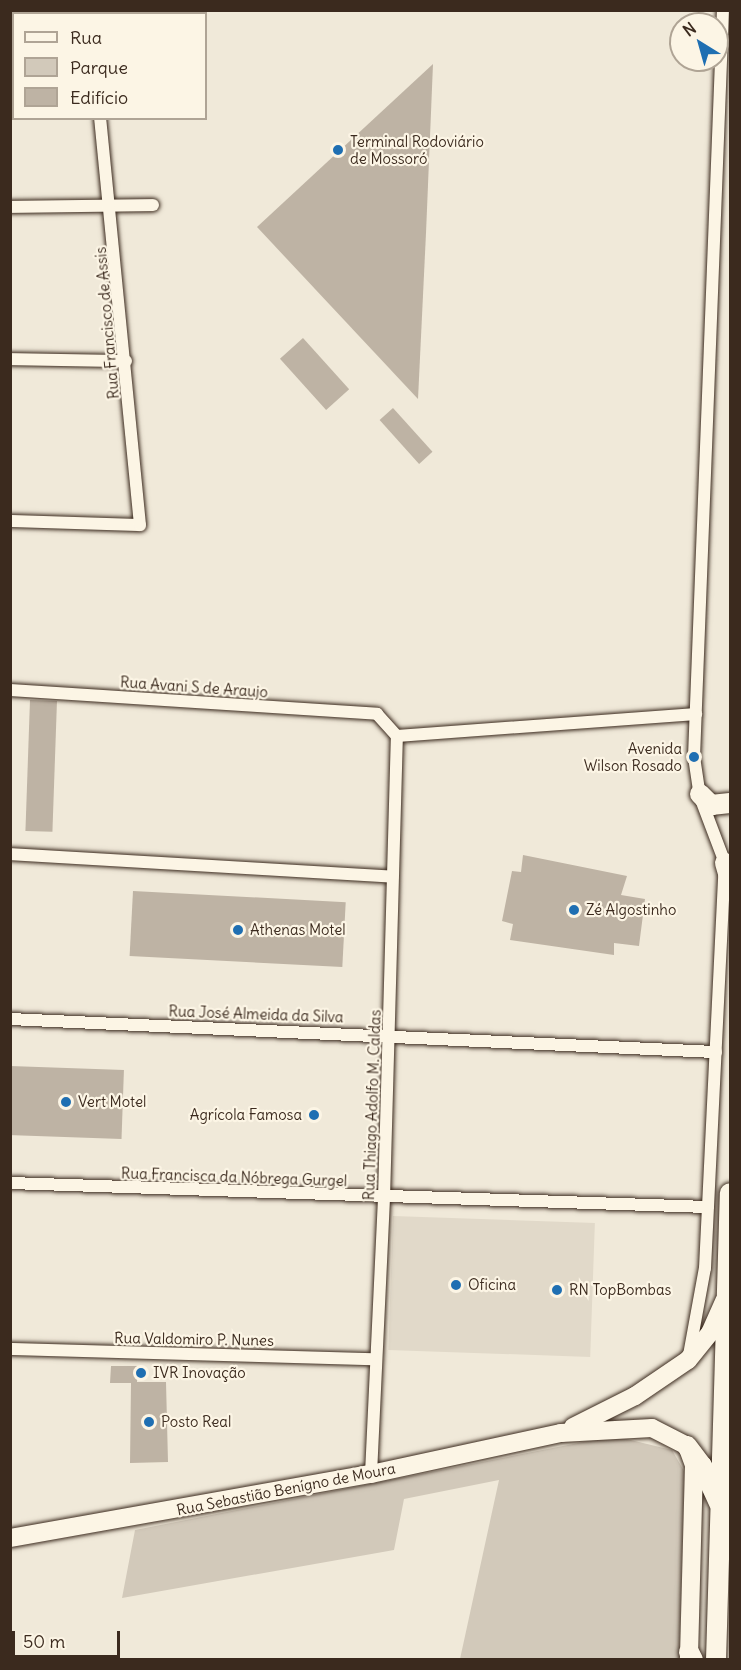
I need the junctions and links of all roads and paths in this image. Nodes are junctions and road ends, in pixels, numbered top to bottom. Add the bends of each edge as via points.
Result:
1 (723, 10) edge
2 (100, 120) edge
3 (153, 205) dead end
4 (111, 206) junction
5 (10, 207) edge
6 (10, 359) edge
7 (126, 362) junction
8 (10, 521) edge
9 (10, 690) edge
10 (696, 714) junction
11 (397, 736) junction
12 (700, 794) junction
13 (730, 803) edge
14 (10, 854) edge
15 (728, 872) edge
16 (392, 877) junction
17 (10, 1018) edge
18 (389, 1035) junction
19 (716, 1052) junction
20 (10, 1183) edge
21 (730, 1193) edge
22 (384, 1198) junction
23 (708, 1207) junction
24 (728, 1288) junction
25 (10, 1349) edge
26 (376, 1359) junction
27 (688, 1360) junction
28 (561, 1433) junction
29 (687, 1446) junction
30 (372, 1474) junction
31 (722, 1510) junction
32 (10, 1538) edge
33 (690, 1657) edge
34 (716, 1659) edge

1 - 10 street
2 - 4 street, Rua Francisco de Assis
3 - 4 street
4 - 5 street
4 - 7 street, Rua Francisco de Assis
6 - 7 street
7 - 8 street, Rua Francisco de Assis via 140,525
9 - 11 street, Rua Avani S de Araujo via 376,714
10 - 11 street
10 - 12 street via 694,757
11 - 16 street, Rua Thiago Adolfo M. Caldas
12 - 13 highway via 711,805
12 - 15 street
14 - 16 street
15 - 19 street
16 - 18 street, Rua Thiago Adolfo M. Caldas
17 - 18 street, Rua José Almeida da Silva
18 - 19 street, Rua José Almeida da Silva
18 - 22 street, Rua Thiago Adolfo M. Caldas
19 - 23 street
20 - 22 street, Rua Francisca da Nóbrega Gurgel
21 - 24 highway
22 - 23 street, Rua Francisca da Nóbrega Gurgel
22 - 26 street, Rua Thiago Adolfo M. Caldas
23 - 27 street via 705,1268
24 - 27 main road via 721,1315
24 - 31 highway
25 - 26 street, Rua Valdomiro P. Nunes
26 - 30 street, Rua Thiago Adolfo M. Caldas
27 - 28 main road via 635,1396
28 - 29 main road via 652,1428
28 - 30 main road, Rua Sebastião Benígno de Moura
29 - 31 highway via 702,1466
29 - 33 main road via 695,1475
30 - 32 main road, Rua Sebastião Benígno de Moura
31 - 34 highway

